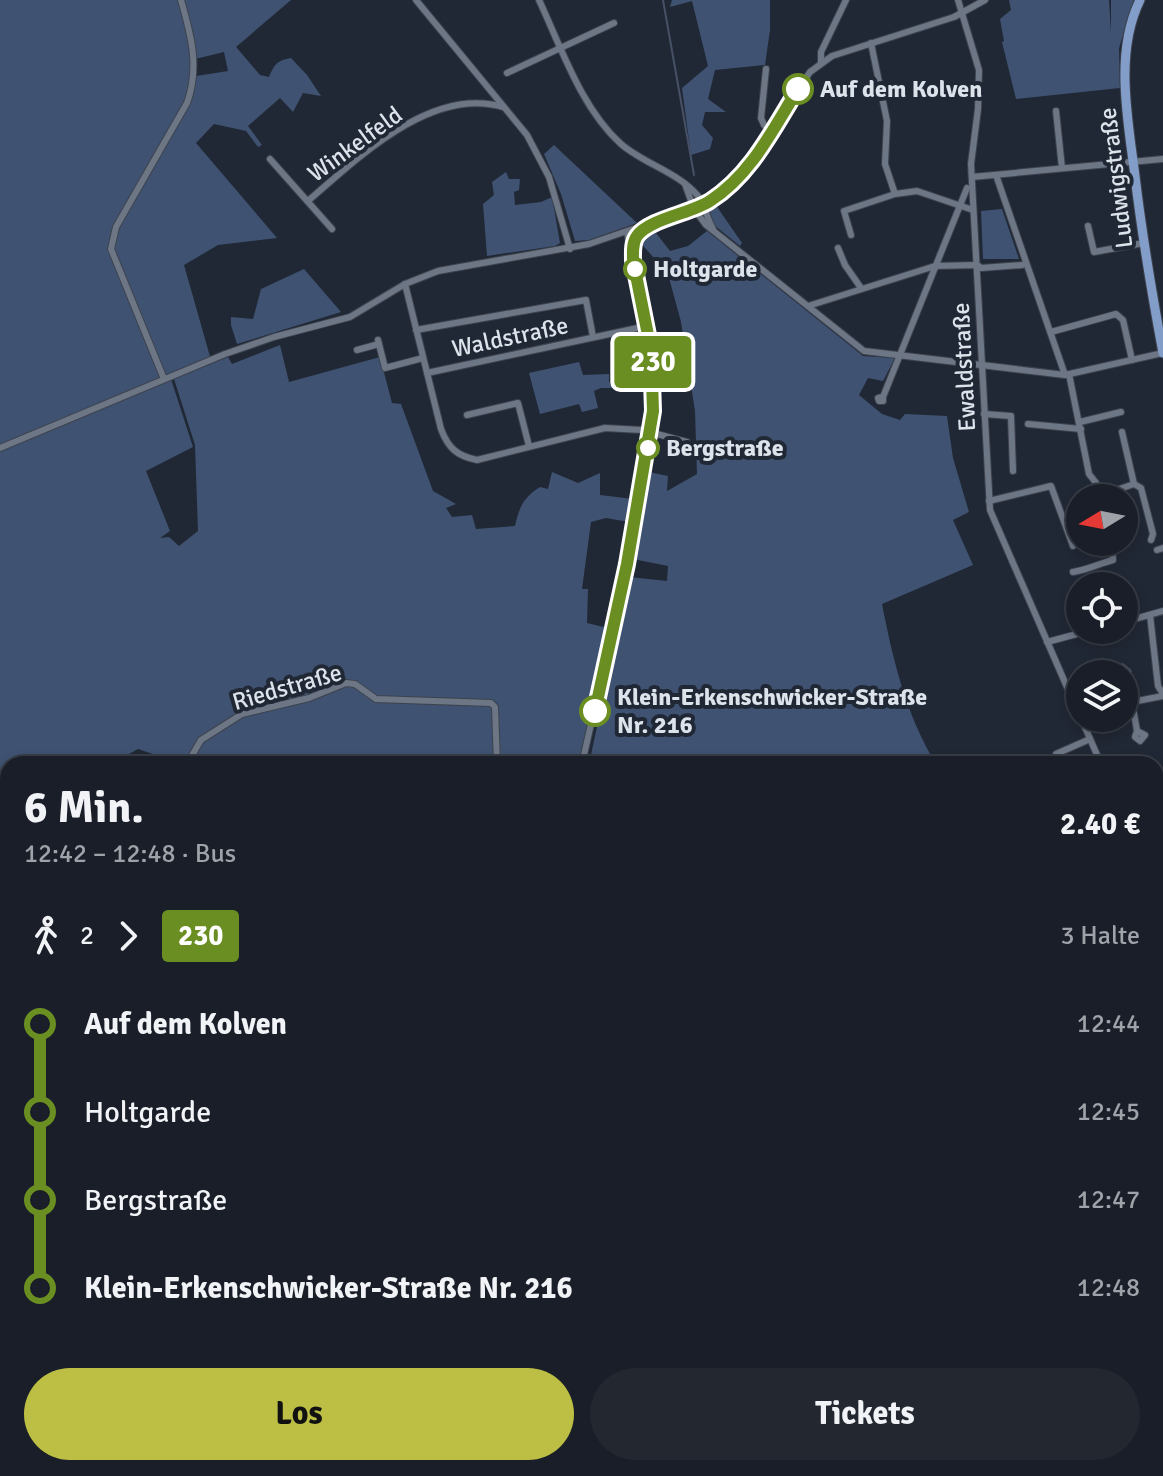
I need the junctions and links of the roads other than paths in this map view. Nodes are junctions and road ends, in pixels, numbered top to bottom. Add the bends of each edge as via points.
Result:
1 (181, 0) edge
2 (416, 0) edge
3 (539, 0) edge
4 (846, 0) edge
5 (958, 0) edge
6 (985, 0) edge
7 (1140, 0) edge
8 (962, 14) junction
9 (614, 23) dead end
10 (871, 43) junction
11 (562, 49) junction
12 (821, 62) junction
13 (766, 69) dead end
14 (507, 73) dead end
15 (503, 107) junction
16 (1056, 111) dead end
17 (771, 131) junction
18 (270, 159) dead end
19 (1163, 159) edge
20 (1133, 162) junction
21 (1062, 168) junction
22 (996, 175) junction
23 (972, 177) junction
24 (685, 184) junction
25 (967, 188) dead end
26 (895, 194) junction
27 (308, 201) junction
28 (703, 205) junction
29 (960, 205) junction
30 (694, 209) junction
31 (973, 210) junction
32 (655, 223) junction
33 (1088, 226) dead end
34 (332, 229) dead end
35 (714, 231) junction
36 (628, 232) junction
37 (851, 235) dead end
38 (1144, 243) junction
39 (633, 247) junction
40 (838, 248) dead end
41 (570, 249) junction
42 (633, 260) junction
43 (977, 265) junction
44 (1022, 265) dead end
45 (935, 266) junction
46 (405, 284) junction
47 (861, 288) junction
48 (595, 297) dead end
49 (586, 300) junction
50 (808, 306) junction
51 (647, 326) junction
52 (416, 330) junction
53 (1051, 332) junction
54 (593, 337) junction
55 (357, 350) dead end
56 (1163, 353) edge
57 (900, 356) junction
58 (423, 358) junction
59 (1132, 360) junction
60 (982, 366) junction
61 (427, 373) junction
62 (1067, 374) junction
63 (164, 379) junction
64 (883, 397) dead end
65 (1121, 412) dead end
66 (984, 414) junction
67 (467, 415) dead end
68 (1028, 424) dead end
69 (1080, 425) junction
70 (651, 432) junction
71 (1122, 432) dead end
72 (687, 442) dead end
73 (529, 446) junction
74 (0, 448) edge
75 (1013, 471) dead end
76 (1097, 484) edge
77 (1134, 484) edge
78 (1138, 486) edge
79 (989, 501) junction
80 (1066, 527) edge
81 (1151, 540) dead end
82 (1113, 556) edge
83 (1073, 572) dead end
84 (1163, 611) edge
85 (1150, 615) junction
86 (1138, 618) edge
87 (1066, 637) edge
88 (1047, 642) junction
89 (1066, 685) edge
90 (1163, 695) edge
91 (1138, 701) edge
92 (1087, 732) edge
93 (1090, 739) junction
94 (192, 756) edge
95 (497, 756) edge
96 (584, 756) edge
97 (1056, 756) edge
98 (1097, 756) edge

1 - 63 street via 195,60 193,88 111,243
2 - 15 street
3 - 11 street
4 - 12 street
5 - 8 street, Ewaldstraße
6 - 8 street
7 - 20 main road, Ludwigstraße via 1126,53
8 - 10 street
8 - 23 street, Ewaldstraße via 979,70
9 - 11 street
10 - 12 street
10 - 26 street via 887,121 885,164
11 - 14 street
11 - 24 street via 591,105 622,145
12 - 17 street
13 - 17 street via 761,118
15 - 27 street, Winkelfeld via 468,103 408,124
15 - 41 street via 539,155
16 - 21 street
17 - 28 street via 738,179
18 - 27 street, Winkelfeld
19 - 20 street
20 - 21 street
20 - 38 main road, Ludwigstraße
21 - 22 street
22 - 23 street
22 - 53 street
23 - 31 street, Ewaldstraße
24 - 28 street
24 - 30 street
25 - 29 street
26 - 29 street via 917,191
26 - 37 street via 844,211
27 - 34 street, Winkelfeld
28 - 30 street
28 - 35 street
29 - 31 street
29 - 45 street
30 - 32 street
30 - 35 street
31 - 43 street, Ewaldstraße
32 - 36 street
32 - 39 street via 637,236
33 - 38 street via 1094,252
35 - 50 street
36 - 39 street
36 - 41 street
36 - 42 street
38 - 56 main road, Ludwigstraße
39 - 42 street
40 - 47 street
41 - 46 street via 461,265
42 - 51 street
43 - 44 street
43 - 45 street
43 - 60 street, Ewaldstraße
45 - 47 street
45 - 57 street
46 - 52 street
46 - 63 street via 350,317 274,337
47 - 50 street
48 - 49 street
49 - 52 street
49 - 54 street
50 - 57 street via 864,351
51 - 54 street, Waldstraße
51 - 70 street via 654,372
52 - 58 street
53 - 59 street via 1116,314 1123,320
53 - 62 street
54 - 61 street, Waldstraße
55 - 58 street via 378,342 385,368
56 - 59 street
57 - 60 street
57 - 64 street
58 - 61 street
59 - 62 street
60 - 62 street
60 - 66 street, Ewaldstraße
61 - 73 street via 441,429 455,452 477,460
62 - 69 street
63 - 74 street
65 - 69 street
66 - 75 street via 1013,417
66 - 79 street, Ewaldstraße
67 - 73 street via 518,403
68 - 69 street
69 - 76 street via 1089,474
70 - 72 street
70 - 73 street via 605,428
70 - 96 street
71 - 77 street
78 - 81 street
79 - 80 street via 1051,486
79 - 88 street, Ewaldstraße
82 - 83 street via 1088,571
84 - 85 street
85 - 86 street
85 - 90 street
87 - 88 street
88 - 89 street, Ewaldstraße
90 - 91 street
92 - 93 street, Ewaldstraße
93 - 97 street
93 - 98 street, Ewaldstraße
94 - 95 street, Riedstraße via 201,740 242,714 346,683 376,699 491,703

